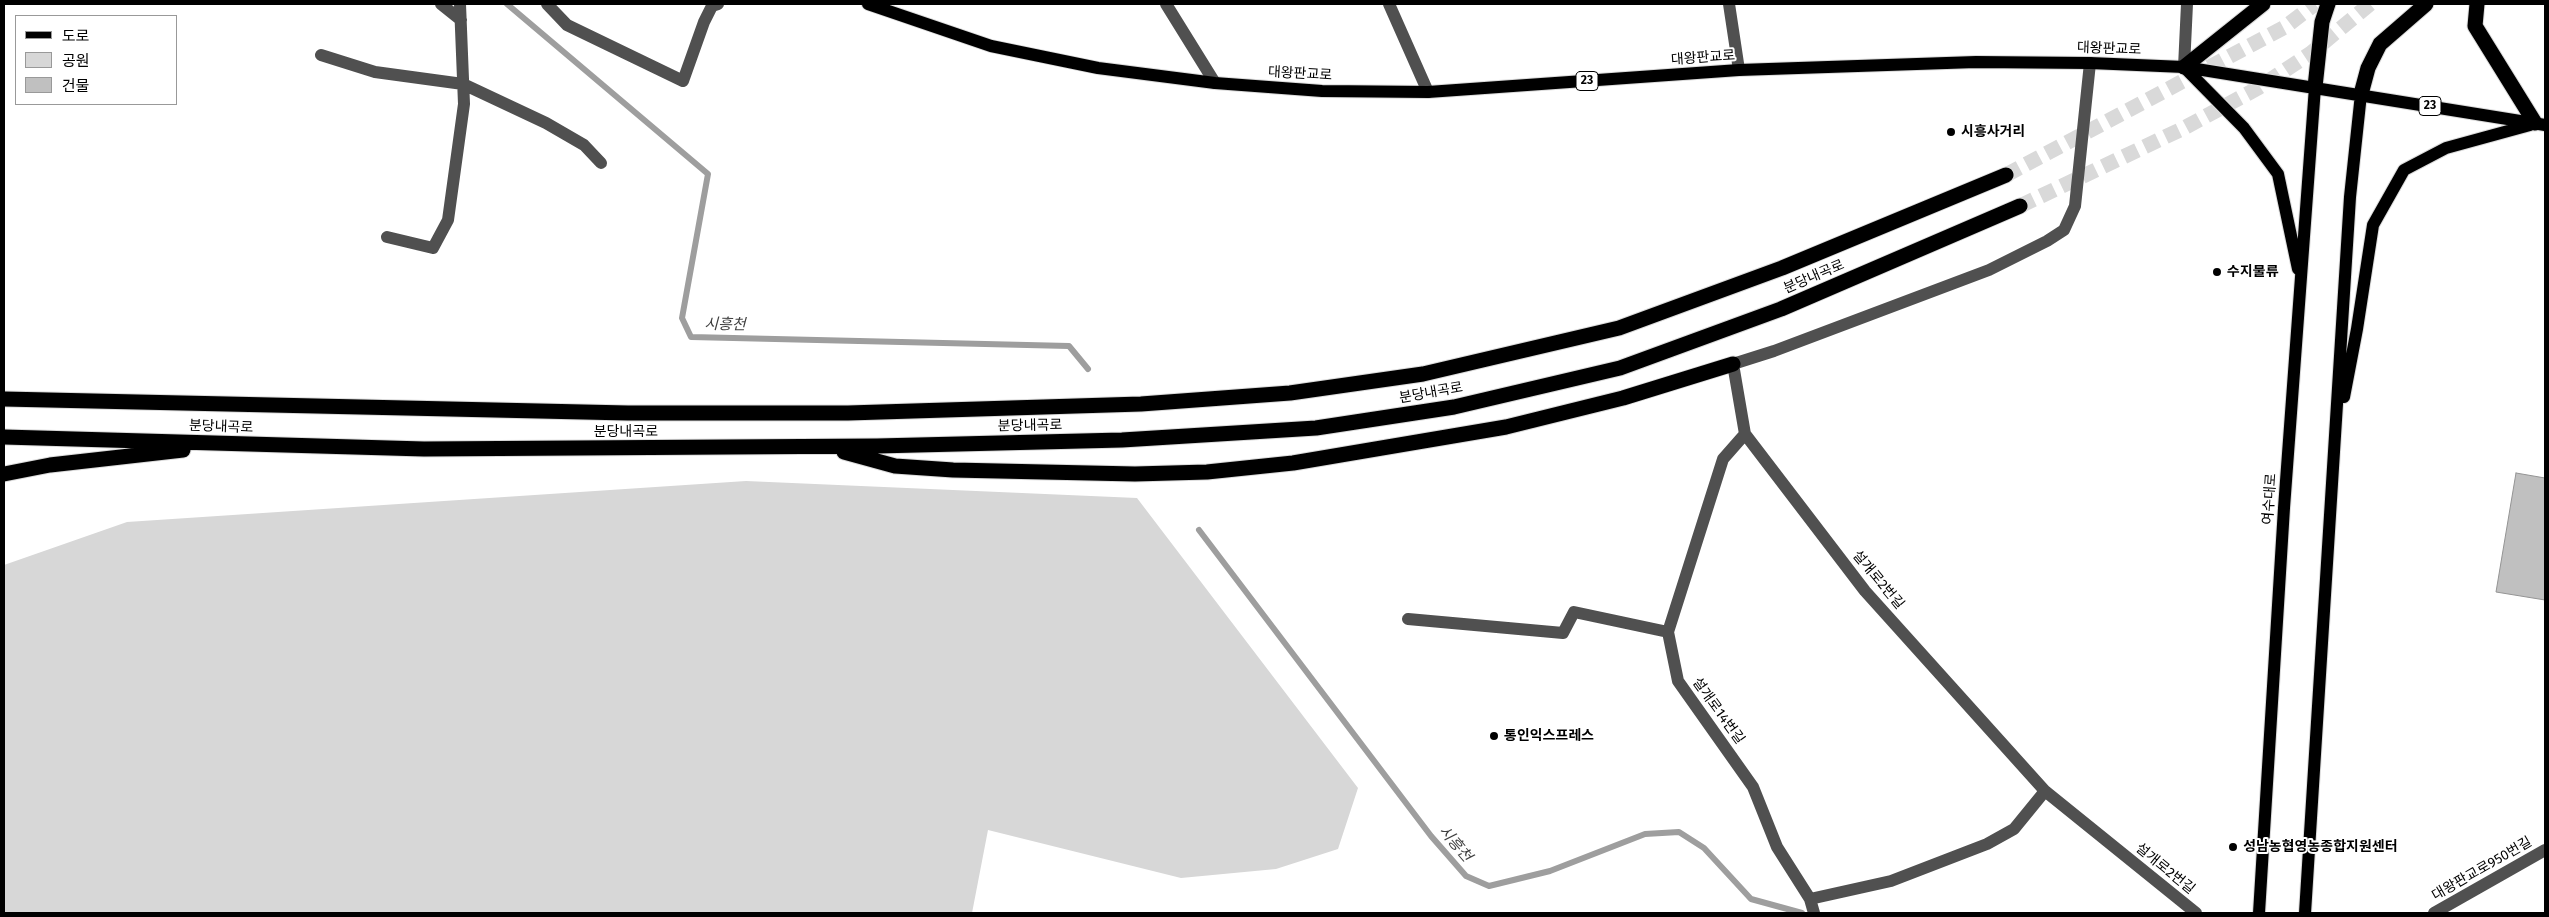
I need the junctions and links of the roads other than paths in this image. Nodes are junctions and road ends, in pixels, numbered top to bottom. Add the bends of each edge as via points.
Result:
1 (441, 4) edge
2 (460, 4) edge
3 (547, 4) edge
4 (718, 4) edge
5 (868, 4) edge
6 (1166, 4) edge
7 (1389, 4) edge
8 (1729, 4) edge
9 (2186, 4) edge
10 (2263, 4) edge
11 (2328, 4) edge
12 (2426, 4) edge
13 (2477, 4) edge
14 (461, 20) junction
15 (322, 55) dead end
16 (2090, 63) junction
17 (2184, 67) junction
18 (1739, 70) junction
19 (1215, 83) junction
20 (463, 84) junction
21 (2315, 87) junction
22 (1428, 92) junction
23 (2362, 94) junction
24 (2540, 124) edge
25 (601, 163) dead end
26 (2006, 175) tunnel mouth
27 (2020, 206) tunnel mouth
28 (387, 237) dead end
29 (2300, 284) junction
30 (1733, 364) junction
31 (4, 400) edge
32 (1745, 434) junction
33 (4, 438) edge
34 (234, 444) junction
35 (2334, 444) junction
36 (824, 447) junction
37 (4, 474) edge
38 (1408, 619) dead end
39 (1668, 632) junction
40 (2045, 791) junction
41 (2545, 850) edge
42 (1812, 904) edge
43 (2196, 913) edge
44 (2259, 913) edge
45 (2305, 913) edge
46 (2434, 913) edge

1 - 14 street
2 - 14 street
3 - 4 street via 567,25 683,81 704,22 712,6
5 - 19 main road, 대왕판교로 / 23 via 991,46 1098,68
6 - 19 street
7 - 22 street
8 - 18 street
9 - 17 street
10 - 17 highway
11 - 21 highway via 2322,22
12 - 23 highway via 2380,44 2368,68
13 - 24 highway via 2475,26
14 - 20 street
15 - 20 street via 375,72
16 - 17 main road, 대왕판교로 / 23
16 - 18 main road, 대왕판교로 / 23 via 1976,62
16 - 30 street via 2075,206 2064,230 1988,270
17 - 21 main road, 대왕판교로 / 23
17 - 29 main road via 2244,128 2278,174
18 - 22 main road, 대왕판교로 / 23
19 - 22 main road, 대왕판교로 / 23 via 1322,91
20 - 25 street via 546,123 584,145
20 - 28 street via 464,104 448,220 433,248
21 - 23 main road, 대왕판교로 / 23
21 - 29 main road, 여수대로
23 - 24 main road, 대왕판교로 / 23
23 - 35 main road via 2350,197
24 - 35 main road via 2446,148 2404,170 2373,225
26 - 31 highway, 분당내곡로 via 1782,268 1619,328 1423,374 1290,393 1141,404 848,413 628,413
27 - 36 highway, 분당내곡로 via 1781,309 1620,368 1454,407 1316,428 1122,440
29 - 44 main road, 여수대로
30 - 32 street, 설개로2번길
30 - 36 highway via 1624,398 1506,428 1292,463 1207,472 1135,474 953,470 895,466
32 - 39 street, 설개로14번길 via 1723,459
32 - 40 street, 설개로2번길 via 1865,591
33 - 34 highway, 분당내곡로
34 - 36 highway, 분당내곡로 via 424,449
34 - 37 highway via 50,465
35 - 45 main road
38 - 39 street via 1563,633 1574,612
39 - 42 street, 설개로14번길 via 1678,681 1754,786 1777,847
40 - 42 street via 2014,829 1987,844 1891,881
40 - 43 street, 설개로2번길
41 - 46 street, 대왕판교로950번길

